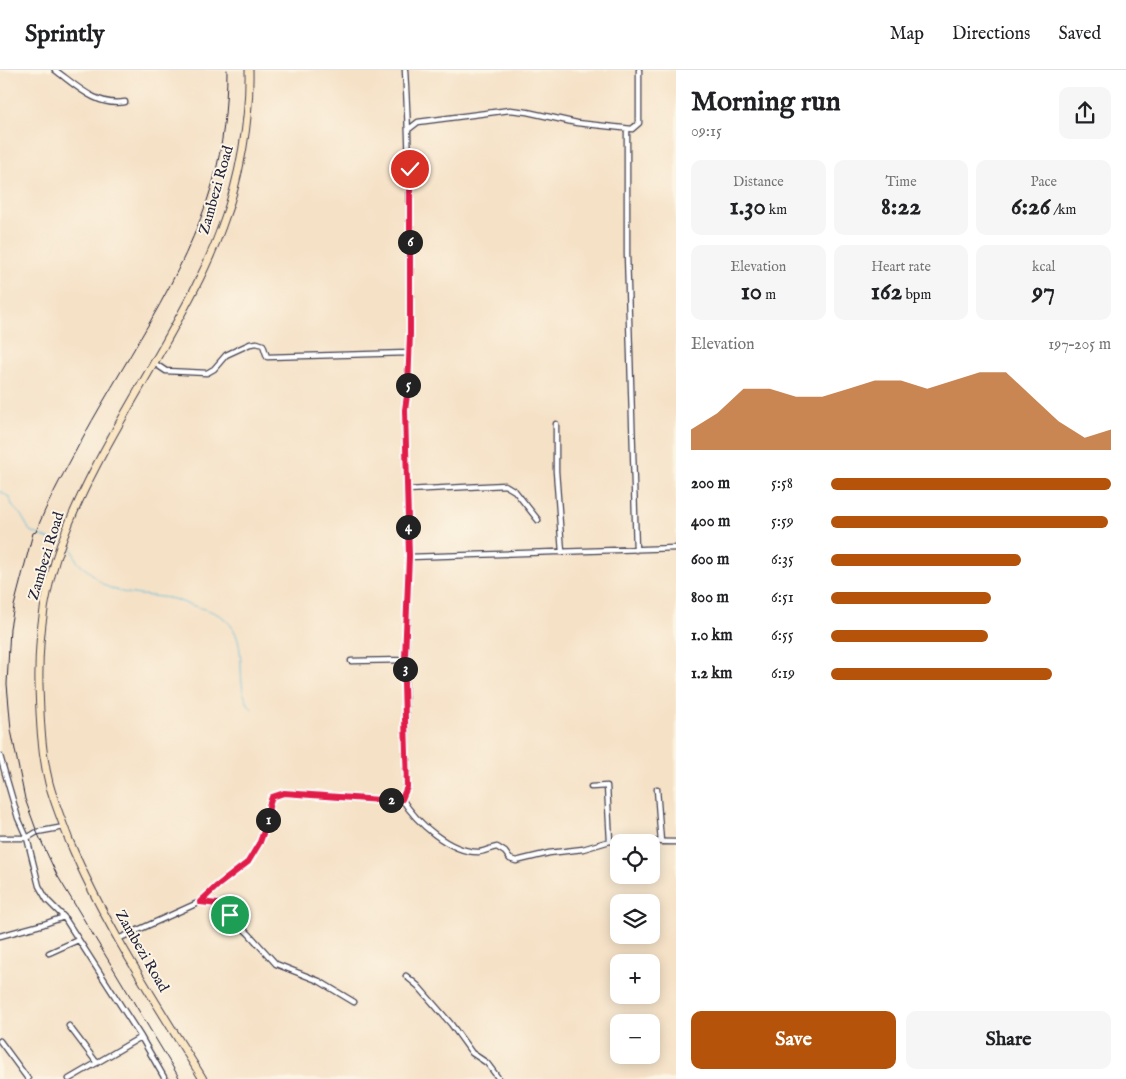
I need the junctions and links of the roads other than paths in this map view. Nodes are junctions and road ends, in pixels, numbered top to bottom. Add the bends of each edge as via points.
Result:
1 (56, 70) edge
2 (249, 70) edge
3 (405, 70) edge
4 (639, 70) edge
5 (125, 102) dead end
6 (409, 129) junction
7 (627, 129) junction
8 (408, 353) junction
9 (154, 362) junction
10 (556, 424) dead end
11 (407, 490) junction
12 (538, 520) dead end
13 (676, 548) edge
14 (636, 550) junction
15 (562, 552) junction
16 (409, 556) junction
17 (406, 660) junction
18 (351, 662) dead end
19 (0, 756) edge
20 (591, 787) dead end
21 (657, 789) dead end
22 (402, 799) junction
23 (64, 827) junction
24 (0, 838) edge
25 (27, 838) junction
26 (610, 841) joint
27 (661, 842) joint
28 (676, 842) edge
29 (200, 902) junction
30 (64, 917) junction
31 (0, 936) edge
32 (118, 939) junction
33 (78, 940) junction
34 (49, 953) dead end
35 (406, 976) dead end
36 (354, 1002) dead end
37 (69, 1026) dead end
38 (141, 1037) junction
39 (0, 1041) edge
40 (97, 1063) junction
41 (28, 1079) edge
42 (69, 1079) edge
43 (165, 1079) edge
44 (203, 1079) edge
45 (499, 1079) edge

1 - 5 street via 93,98
2 - 9 main road, Zambezi Road via 244,142 223,226 203,272
3 - 6 street
4 - 7 street via 638,123
6 - 7 street via 418,122 510,110
6 - 8 street
7 - 14 street via 627,263
8 - 9 street via 267,356 263,345 257,343 226,355 206,373 166,371
8 - 11 street via 405,410
9 - 23 main road, Zambezi Road via 76,505 60,545 44,602 39,654 40,726 49,783
10 - 15 street
11 - 12 street via 504,485 515,491
11 - 16 street
13 - 14 street
14 - 15 street
15 - 16 street
16 - 17 street
17 - 18 street
17 - 22 street via 408,775
19 - 25 street
20 - 26 street via 608,786
21 - 27 street
22 - 26 street via 439,838 471,852 496,847 510,860 583,849
22 - 29 street via 284,793 272,797 260,842 248,862
23 - 25 street via 37,832
23 - 32 main road, Zambezi Road
24 - 25 street
25 - 30 street via 39,886 47,900
27 - 28 street
29 - 32 street
29 - 36 street via 218,904 276,964 319,981
30 - 31 street
30 - 33 street
32 - 44 main road, Zambezi Road
33 - 34 street
33 - 38 street
35 - 45 street
37 - 40 street
38 - 40 street
38 - 43 street
39 - 41 street
40 - 42 street

